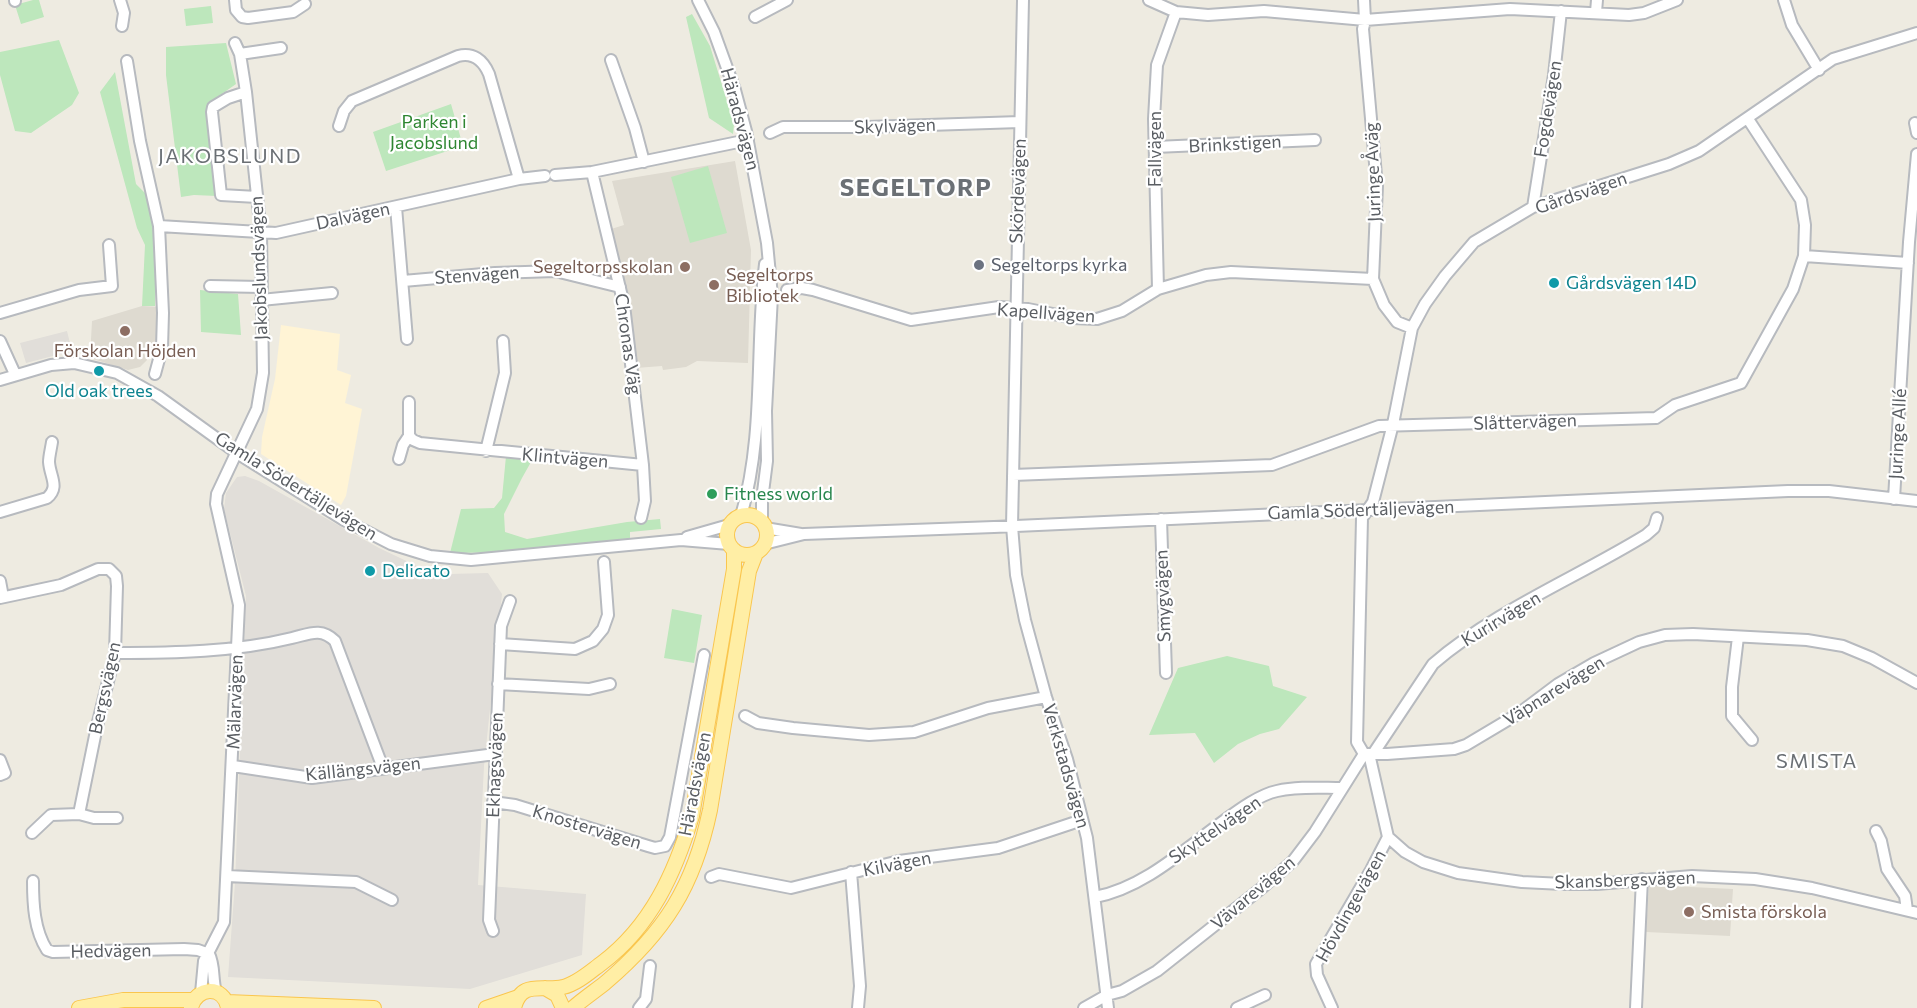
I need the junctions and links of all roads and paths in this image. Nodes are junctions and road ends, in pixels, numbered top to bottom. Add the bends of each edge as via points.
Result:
1 (120, 0) edge
2 (235, 0) edge
3 (698, 0) edge
4 (787, 0) edge
5 (1023, 0) edge
6 (1149, 0) edge
7 (1364, 0) edge
8 (1597, 0) edge
9 (1677, 0) edge
10 (1784, 0) edge
11 (305, 4) dead end
12 (1562, 11) junction
13 (1176, 12) junction
14 (1596, 12) junction
15 (755, 17) dead end
16 (1365, 20) junction
17 (122, 26) dead end
18 (1917, 33) edge
19 (281, 48) dead end
20 (611, 60) dead end
21 (127, 61) dead end
22 (1819, 70) junction
23 (246, 92) junction
24 (1748, 119) junction
25 (1020, 122) junction
26 (339, 126) dead end
27 (770, 133) dead end
28 (748, 140) junction
29 (1315, 140) dead end
30 (1155, 147) junction
31 (1917, 154) edge
32 (644, 162) junction
33 (592, 172) junction
34 (519, 179) junction
35 (257, 197) junction
36 (396, 207) junction
37 (1533, 207) junction
38 (159, 226) junction
39 (261, 233) junction
40 (767, 243) junction
41 (109, 245) dead end
42 (1804, 256) junction
43 (1908, 263) junction
44 (1373, 279) junction
45 (403, 281) junction
46 (210, 286) dead end
47 (261, 287) junction
48 (620, 287) junction
49 (1158, 289) junction
50 (788, 290) dead end
51 (332, 293) dead end
52 (261, 300) junction
53 (1016, 307) junction
54 (0, 313) edge
55 (1412, 328) junction
56 (407, 339) dead end
57 (0, 341) edge
58 (503, 341) dead end
59 (15, 374) junction
60 (155, 374) dead end
61 (0, 380) edge
62 (409, 402) dead end
63 (1393, 424) junction
64 (409, 436) junction
65 (52, 442) dead end
66 (486, 451) junction
67 (237, 453) junction
68 (399, 459) dead end
69 (643, 465) junction
70 (1013, 475) junction
71 (1894, 499) junction
72 (1917, 501) edge
73 (1368, 510) junction
74 (0, 512) edge
75 (741, 516) junction
76 (641, 518) dead end
77 (1657, 518) dead end
78 (1161, 519) junction
79 (729, 525) junction
80 (764, 525) junction
81 (1012, 526) junction
82 (804, 534) junction
83 (681, 540) junction
84 (732, 547) junction
85 (760, 548) junction
86 (604, 562) dead end
87 (0, 581) edge
88 (2, 598) edge
89 (510, 601) dead end
90 (1738, 637) junction
91 (500, 644) junction
92 (238, 648) junction
93 (115, 653) junction
94 (704, 655) dead end
95 (1166, 673) dead end
96 (1917, 683) edge
97 (498, 684) junction
98 (610, 684) dead end
99 (1046, 697) junction
100 (745, 716) dead end
101 (1752, 740) dead end
102 (495, 754) junction
103 (1369, 754) junction
104 (0, 760) edge
105 (232, 766) junction
106 (383, 768) junction
107 (0, 775) edge
108 (1342, 788) junction
109 (493, 802) junction
110 (79, 814) junction
111 (117, 818) dead end
112 (1082, 820) junction
113 (1876, 831) dead end
114 (32, 833) dead end
115 (1388, 837) junction
116 (851, 872) junction
117 (227, 876) junction
118 (711, 878) dead end
119 (1642, 879) junction
120 (33, 881) dead end
121 (1095, 897) junction
122 (392, 900) dead end
123 (1912, 912) edge
124 (493, 932) dead end
125 (209, 954) junction
126 (651, 966) dead end
127 (543, 987) junction
128 (216, 992) junction
129 (1107, 995) junction
130 (1265, 995) dead end
131 (195, 1000) edge
132 (516, 1003) edge
133 (228, 1005) edge
134 (79, 1008) edge
135 (374, 1008) edge
136 (486, 1008) edge
137 (563, 1008) edge
138 (573, 1008) edge
139 (639, 1008) edge
140 (858, 1008) edge
141 (1084, 1008) edge
142 (1108, 1008) edge
143 (1238, 1008) edge
144 (1332, 1008) edge
145 (1636, 1008) edge

1 - 17 street
2 - 11 street via 236,10 248,18 293,12
3 - 28 street, Häradsvägen via 735,90
4 - 15 street
5 - 25 street, Skördevägen
6 - 13 street
7 - 16 street, Juringe Åväg
8 - 14 street
9 - 14 street via 1644,13
10 - 22 street via 1792,25
12 - 14 street
12 - 16 street via 1510,9
12 - 37 street, Fogdevägen
13 - 16 street via 1208,15 1264,11
13 - 30 street, Fallvägen via 1157,64
16 - 44 street, Juringe Åväg via 1377,186
18 - 22 street, Gårdsvägen via 1833,59
19 - 23 street, Jakobslundsvägen via 238,49
20 - 32 street
21 - 38 street
22 - 24 street, Gårdsvägen
23 - 35 street, Jakobslundsvägen
23 - 35 street via 228,98 213,107 212,112 221,195
24 - 37 street, Gårdsvägen via 1699,151 1669,164
24 - 42 street, Slåttervägen via 1801,200
25 - 27 street, Skylvägen via 783,127
25 - 53 street, Skördevägen
26 - 34 street via 352,100 468,54 484,64 489,74
28 - 32 street
28 - 40 street, Häradsvägen
29 - 30 street, Brinkstigen
30 - 49 street, Fallvägen
31 - 43 street, Juringe Allé
32 - 33 street
33 - 34 street, Dalvägen
33 - 48 street, Chronas Väg
34 - 36 street, Dalvägen
35 - 39 street, Jakobslundsvägen
36 - 39 street, Dalvägen
36 - 45 street
37 - 55 street, Gårdsvägen via 1473,242 1425,304
38 - 39 street, Dalvägen
38 - 60 street via 163,313 162,348
39 - 47 street, Jakobslundsvägen
40 - 75 street, Häradsvägen via 753,449
40 - 80 street, Häradsvägen via 772,296
41 - 54 street via 112,286 79,290
42 - 43 street
42 - 63 street, Slåttervägen via 1793,289 1741,383 1675,405 1656,418
43 - 71 street, Juringe Allé
44 - 49 street, Kapellvägen via 1231,272
44 - 55 street, Juringe Åväg via 1384,305 1397,322
45 - 48 street, Stenvägen via 555,271
45 - 56 street
46 - 47 street
47 - 52 street, Jakobslundsvägen
48 - 69 street, Chronas Väg
49 - 53 street, Kapellvägen via 1122,311 1097,319
50 - 53 street, Kapellvägen via 813,290 911,320
51 - 52 street
52 - 67 street, Jakobslundsvägen via 260,396
53 - 70 street, Skördevägen
55 - 63 street, Gårdsvägen
57 - 59 street
58 - 66 street via 505,373
59 - 61 street, Gamla Södertäljevägen
59 - 67 street, Gamla Södertäljevägen via 74,363 117,373 158,396
62 - 64 street
63 - 70 street, Slåttervägen via 1272,465
63 - 73 street, Gårdsvägen
64 - 66 street, Klintvägen via 420,443
64 - 68 street
65 - 74 street via 49,462 53,493
66 - 69 street, Klintvägen
67 - 83 street, Gamla Södertäljevägen via 344,520 392,544 430,556 471,560
67 - 92 street, Mälarvägen via 216,504 237,593
69 - 76 street, Chronas Väg via 645,501
70 - 81 street, Skördevägen
71 - 72 street, Gamla Södertäljevägen
71 - 73 street, Gamla Södertäljevägen via 1829,491 1788,491
73 - 78 street, Gamla Södertäljevägen
73 - 103 street via 1362,518 1357,742
75 - 79 main road
75 - 80 main road via 754,516
77 - 103 street, Kurirvägen via 1646,535 1502,616 1433,664
78 - 81 street, Gamla Södertäljevägen
78 - 95 street, Smygvägen
79 - 83 street, Gamla Södertäljevägen
79 - 84 main road via 727,534
80 - 82 street, Gamla Södertäljevägen
80 - 85 main road via 767,536
81 - 82 street, Gamla Södertäljevägen
81 - 99 street, Verkstadsvägen via 1016,575
82 - 85 street, Gamla Södertäljevägen
83 - 84 street, Gamla Södertäljevägen
84 - 85 main road via 742,554
84 - 127 main road, Häradsvägen via 734,569 692,816 681,852 664,891 633,935 576,981 563,987
85 - 138 main road, Häradsvägen via 750,571 710,810 696,863 657,932 604,984
86 - 91 street via 609,615 593,641 575,649
87 - 88 street
88 - 93 street, Bergsvägen via 109,569 116,576 117,586
89 - 91 street, Ekhagsvägen via 501,626
90 - 96 street, Väpnarevägen via 1843,646
90 - 101 street via 1732,716
90 - 103 street, Väpnarevägen via 1665,635 1639,642 1558,684 1466,745
91 - 97 street, Ekhagsvägen
92 - 93 street
92 - 105 street, Mälarvägen
92 - 106 street via 318,632 328,634 335,641
93 - 110 street, Bergsvägen
94 - 109 street, Knostervägen via 670,837 665,846 655,848
97 - 98 street via 589,689
97 - 102 street, Ekhagsvägen
99 - 100 street via 988,708 914,732 869,735 758,723
99 - 112 street, Verkstadsvägen
102 - 106 street, Källängsvägen
102 - 109 street, Ekhagsvägen
103 - 108 street, Vävarevägen
103 - 115 street
104 - 107 street via 5,773
105 - 106 street, Källängsvägen via 312,778
105 - 117 street, Mälarvägen
108 - 121 street, Skyttelvägen via 1275,791 1236,813 1141,879
108 - 129 street, Vävarevägen via 1293,861 1157,971
109 - 124 street, Ekhagsvägen via 489,920
110 - 111 street
110 - 114 street via 51,815
112 - 116 street, Kilvägen via 998,848 899,861
112 - 121 street, Verkstadsvägen
113 - 123 street via 1887,869
115 - 119 street, Skansbergsvägen via 1423,862 1458,873 1563,884
115 - 144 street, Hövdingevägen via 1316,963 1317,975
116 - 118 street, Kilvägen via 791,888 719,874
116 - 140 street via 860,987
117 - 122 street via 356,882
117 - 125 street, Mälarvägen via 224,922
119 - 123 street, Skansbergsvägen via 1755,879
119 - 145 street
120 - 125 street, Hedvägen via 33,904 47,950 184,949
121 - 129 street, Verkstadsvägen
125 - 128 street
125 - 131 street, Mälarvägen
126 - 139 street via 646,999
127 - 132 main road, Häradsvägen via 532,988
127 - 137 main road via 557,995
128 - 131 main road
128 - 133 main road
129 - 141 street, Vävarevägen
129 - 142 street, Verkstadsvägen
130 - 143 street
131 - 134 main road via 123,1000
132 - 136 main road
133 - 135 main road

